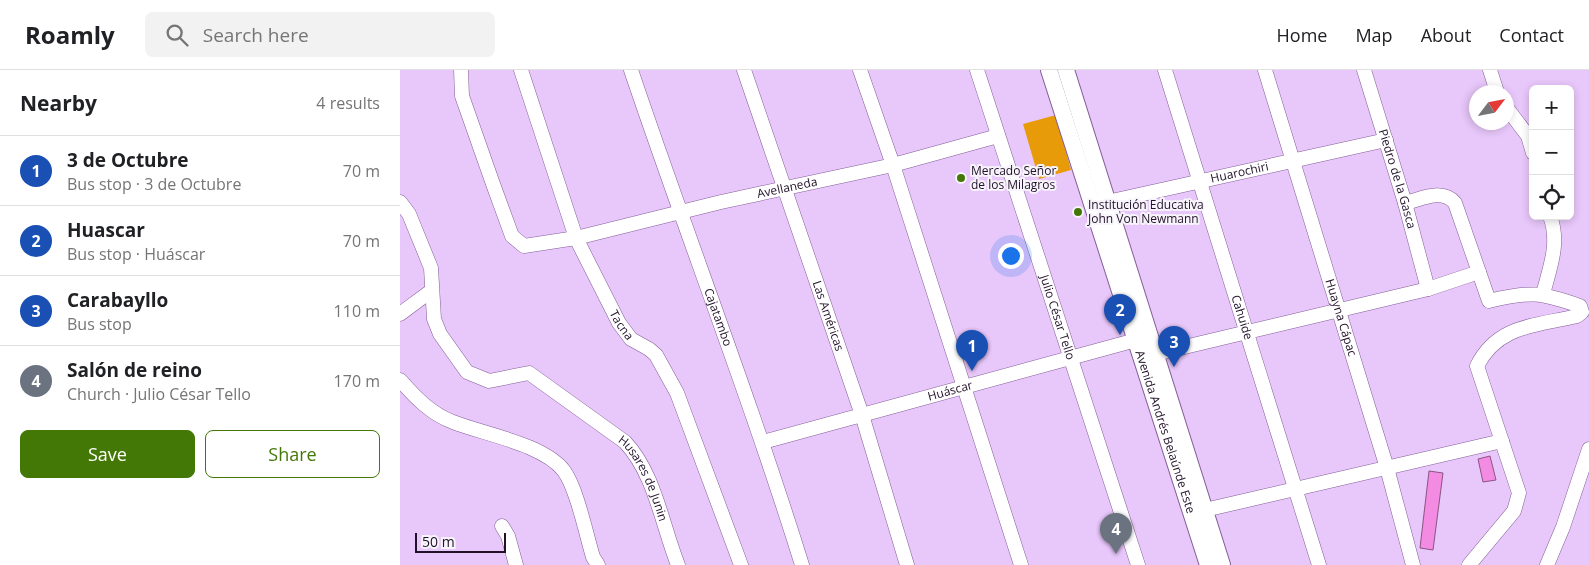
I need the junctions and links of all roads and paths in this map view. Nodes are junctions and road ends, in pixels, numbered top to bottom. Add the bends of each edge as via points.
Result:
1 (521, 70) edge
2 (631, 70) edge
3 (744, 70) edge
4 (860, 70) edge
5 (977, 70) edge
6 (1048, 70) edge
7 (1066, 70) edge
8 (1164, 70) edge
9 (1265, 70) edge
10 (1364, 70) edge
11 (1490, 70) edge
12 (461, 74) edge
13 (1495, 85) edge
14 (1514, 118) edge
15 (998, 136) junction
16 (1529, 139) edge
17 (1386, 140) junction
18 (1292, 160) junction
19 (893, 165) junction
20 (1199, 181) junction
21 (784, 188) junction
22 (400, 202) edge
23 (1405, 203) junction
24 (1100, 204) junction
25 (679, 214) junction
26 (1551, 220) edge
27 (576, 238) junction
28 (1479, 272) junction
29 (1428, 289) junction
30 (431, 290) junction
31 (1543, 294) junction
32 (1338, 310) junction
33 (400, 314) edge
34 (1246, 332) junction
35 (1136, 340) junction
36 (1155, 354) junction
37 (1071, 358) junction
38 (400, 380) edge
39 (963, 387) junction
40 (862, 415) junction
41 (1502, 441) junction
42 (763, 442) junction
43 (1589, 448) edge
44 (1387, 468) junction
45 (1296, 490) junction
46 (1198, 511) junction
47 (502, 526) dead end
48 (516, 565) edge
49 (598, 565) edge
50 (678, 565) edge
51 (741, 565) edge
52 (802, 565) edge
53 (907, 565) edge
54 (1022, 565) edge
55 (1138, 565) edge
56 (1208, 565) edge
57 (1222, 565) edge
58 (1319, 565) edge
59 (1413, 565) edge
60 (1469, 565) edge
61 (1547, 565) edge

1 - 27 street, Tacna
2 - 25 street, Cajatambo
3 - 21 street, Las Américas
4 - 19 street
5 - 15 street, Julio César Tello
6 - 24 street, Avenida Andrés Belaúnde Este
7 - 24 street, Avenida Andrés Belaúnde Este
8 - 20 street, Cahuide
9 - 18 street, Huayna Cápac
10 - 17 street, Piedro de la Gasca
11 - 13 street
12 - 27 street, Avellaneda via 462,96 512,236 524,246
14 - 16 street
15 - 19 street, Avellaneda
15 - 37 street, Julio César Tello
17 - 18 street, Huarochiri
17 - 23 street, Piedro de la Gasca
18 - 20 street, Huarochiri
18 - 32 street, Huayna Cápac
19 - 21 street, Avellaneda
19 - 39 street
20 - 24 street, Huarochiri
20 - 34 street, Cahuide
21 - 25 street, Avellaneda
21 - 40 street, Las Américas
22 - 30 street, Husares de Junin via 409,214 431,268
23 - 28 street via 1442,194 1450,197
23 - 29 street, Piedro de la Gasca
24 - 35 street, Avenida Andrés Belaúnde Este
24 - 36 street, Avenida Andrés Belaúnde Este
25 - 27 street, Avellaneda
25 - 42 street, Cajatambo
26 - 31 street via 1555,252
27 - 51 street, Tacna via 619,323 631,339 656,355 677,393
28 - 29 street
28 - 31 street via 1490,301 1519,294
29 - 32 street
30 - 33 street
30 - 50 street, Husares de Junin via 434,318 440,334 467,372 489,381 529,373 625,442 644,469
31 - 41 street via 1580,306 1582,312 1577,316 1516,330 1484,353 1477,366
32 - 34 street
32 - 44 street, Huayna Cápac
34 - 36 street
34 - 45 street, Cahuide
35 - 37 street, Huáscar
35 - 46 street, Avenida Andrés Belaúnde Este
36 - 46 street, Avenida Andrés Belaúnde Este
37 - 39 street, Huáscar
37 - 55 street, Julio César Tello
38 - 49 street via 418,400 452,422 498,435 556,461 571,485
39 - 40 street, Huáscar
39 - 54 street
40 - 42 street, Huáscar
40 - 53 street, Las Américas
41 - 44 street
41 - 60 street via 1519,493 1517,502 1495,536
42 - 52 street, Cajatambo
43 - 61 street
44 - 45 street
44 - 59 street, Huayna Cápac
45 - 46 street
45 - 58 street, Cahuide
46 - 56 street, Avenida Andrés Belaúnde Este
46 - 57 street, Avenida Andrés Belaúnde Este
47 - 48 street

